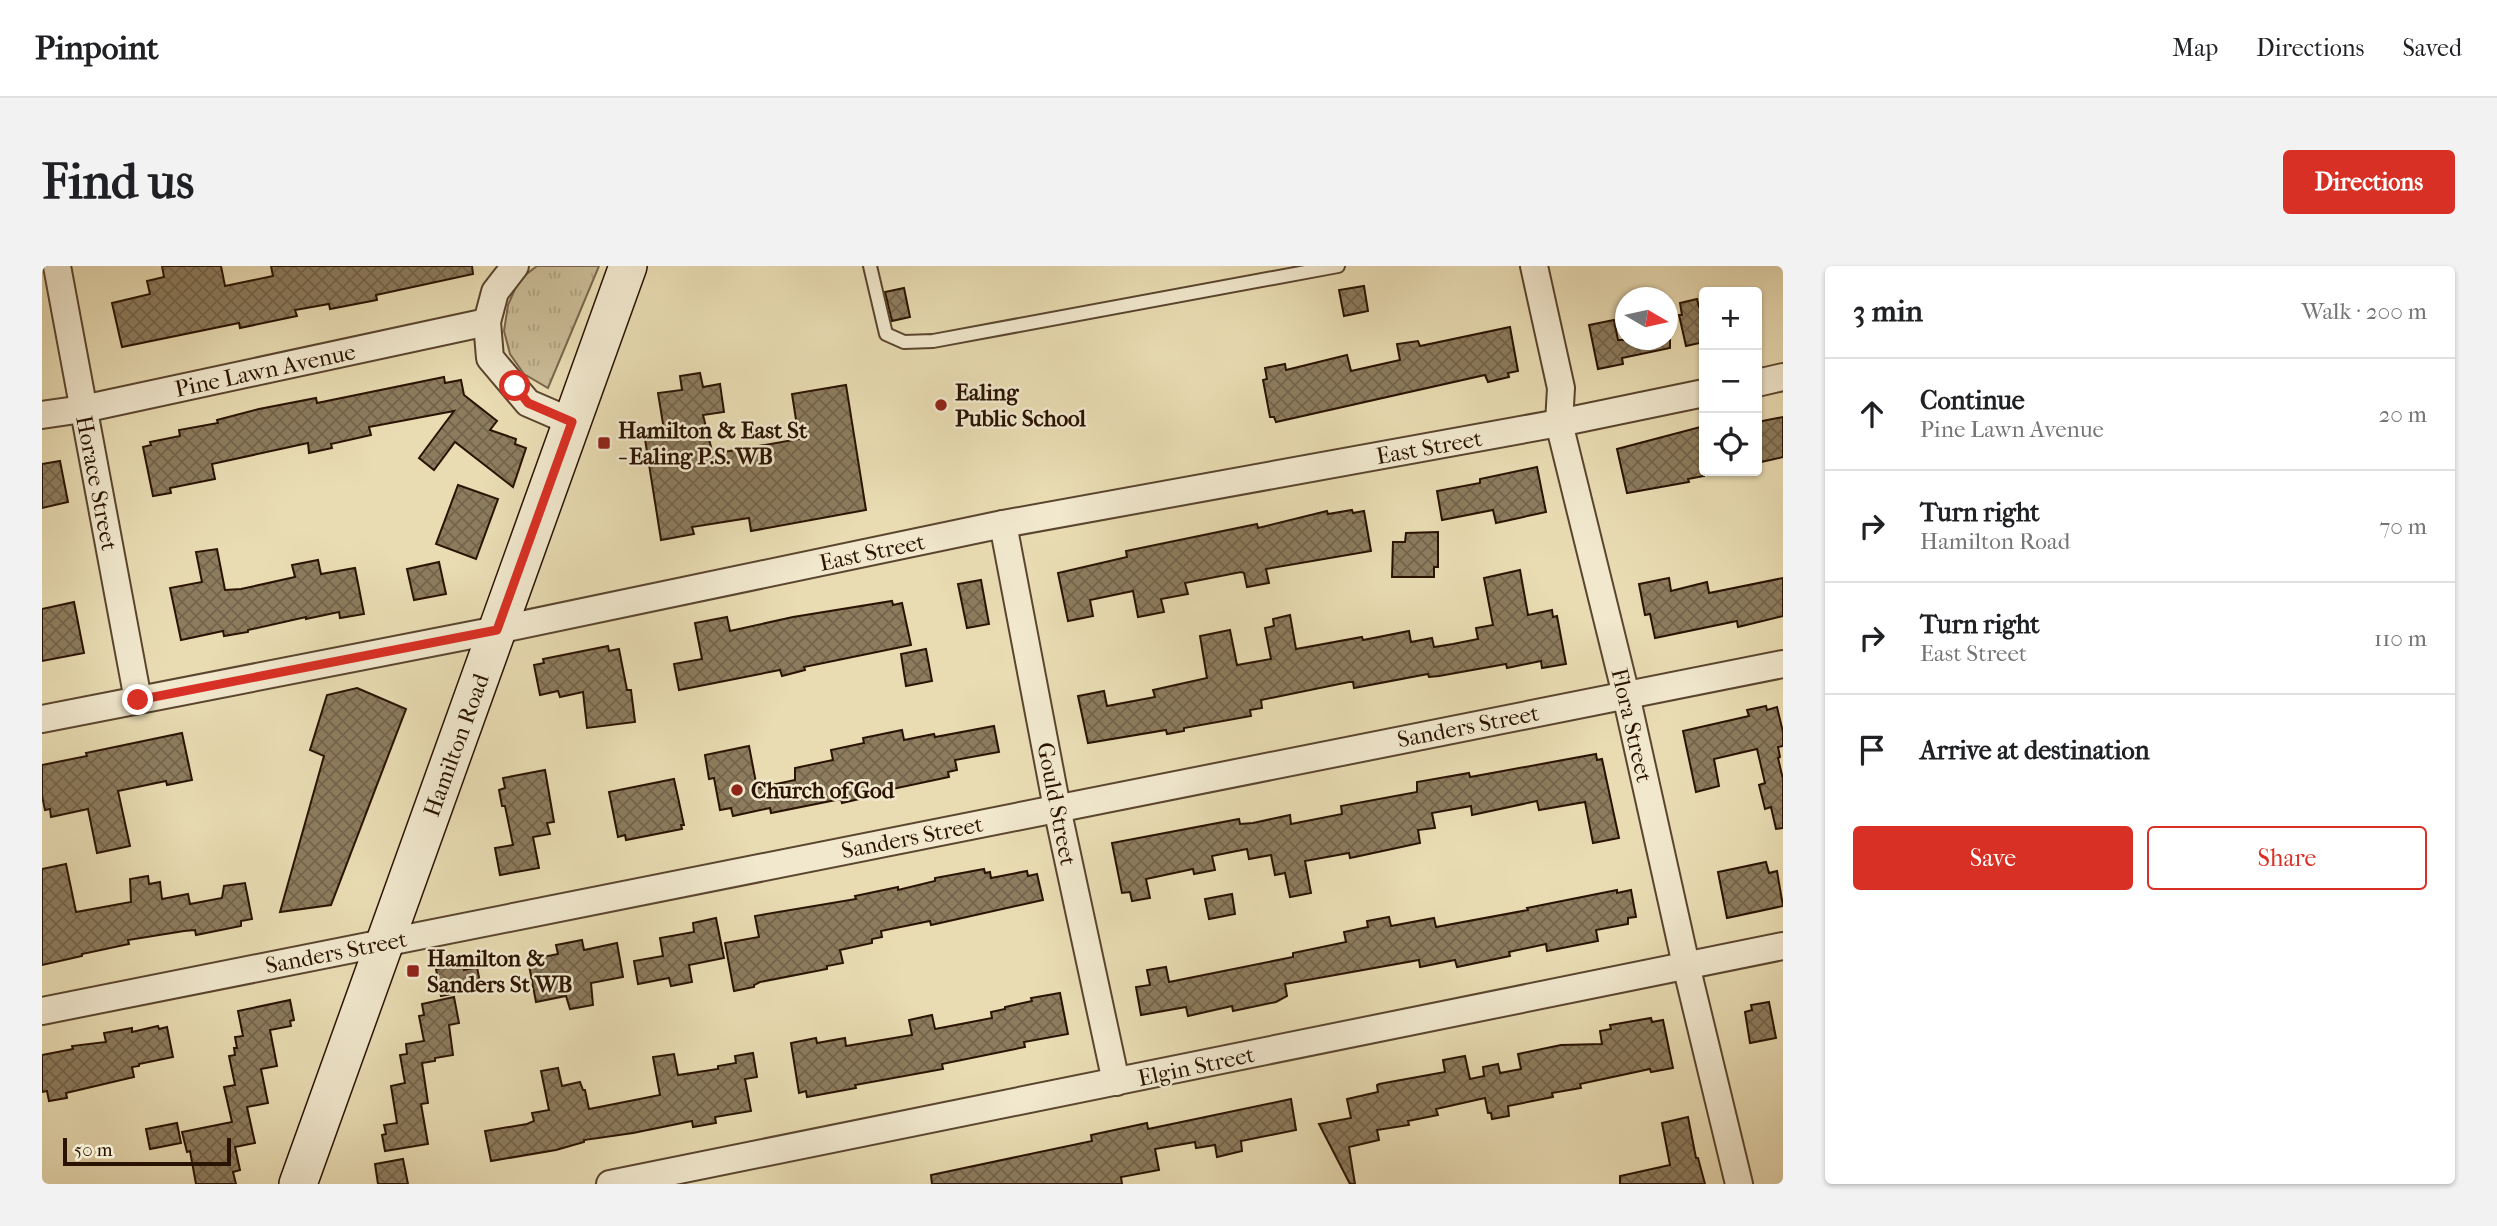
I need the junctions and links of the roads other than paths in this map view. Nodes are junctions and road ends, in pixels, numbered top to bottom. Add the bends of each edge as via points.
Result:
1 (57, 266) edge
2 (515, 266) edge
3 (628, 266) edge
4 (870, 266) edge
5 (1338, 266) edge
6 (1534, 266) edge
7 (487, 322) junction
8 (1783, 377) edge
9 (1762, 382) edge
10 (1699, 394) edge
11 (83, 409) junction
12 (42, 415) edge
13 (572, 422) junction
14 (1559, 423) junction
15 (1003, 524) junction
16 (497, 630) junction
17 (1783, 664) edge
18 (1626, 695) junction
19 (138, 700) junction
20 (42, 719) edge
21 (1057, 808) junction
22 (385, 942) junction
23 (1783, 946) edge
24 (1686, 965) junction
25 (42, 1011) edge
26 (1116, 1082) junction
27 (664, 1179) edge
28 (298, 1184) edge
29 (610, 1184) edge
30 (1739, 1184) edge

1 - 11 street, Horace Street
2 - 7 street via 495,292
3 - 13 main road, Hamilton Road
4 - 5 lane via 886,334 904,342 933,341
6 - 14 street, Flora Street via 1561,388
7 - 11 street, Pine Lawn Avenue
7 - 13 street via 490,358 528,403
8 - 9 street
10 - 14 street, East Street
11 - 12 street, Pine Lawn Avenue
11 - 19 street, Horace Street
13 - 16 main road, Hamilton Road
14 - 15 street, East Street
14 - 18 street, Flora Street
15 - 16 street, East Street
15 - 21 street, Gould Street
16 - 19 street, East Street
16 - 22 main road, Hamilton Road
17 - 18 street, Sanders Street
18 - 21 street, Sanders Street
18 - 24 street, Flora Street
19 - 20 street, East Street
21 - 22 street, Sanders Street
21 - 26 street, Gould Street
22 - 25 street, Sanders Street
22 - 28 main road, Hamilton Road
23 - 24 street, Elgin Street
24 - 26 street, Elgin Street
24 - 30 street, Flora Street
26 - 27 street, Elgin Street
27 - 29 street, Elgin Street

